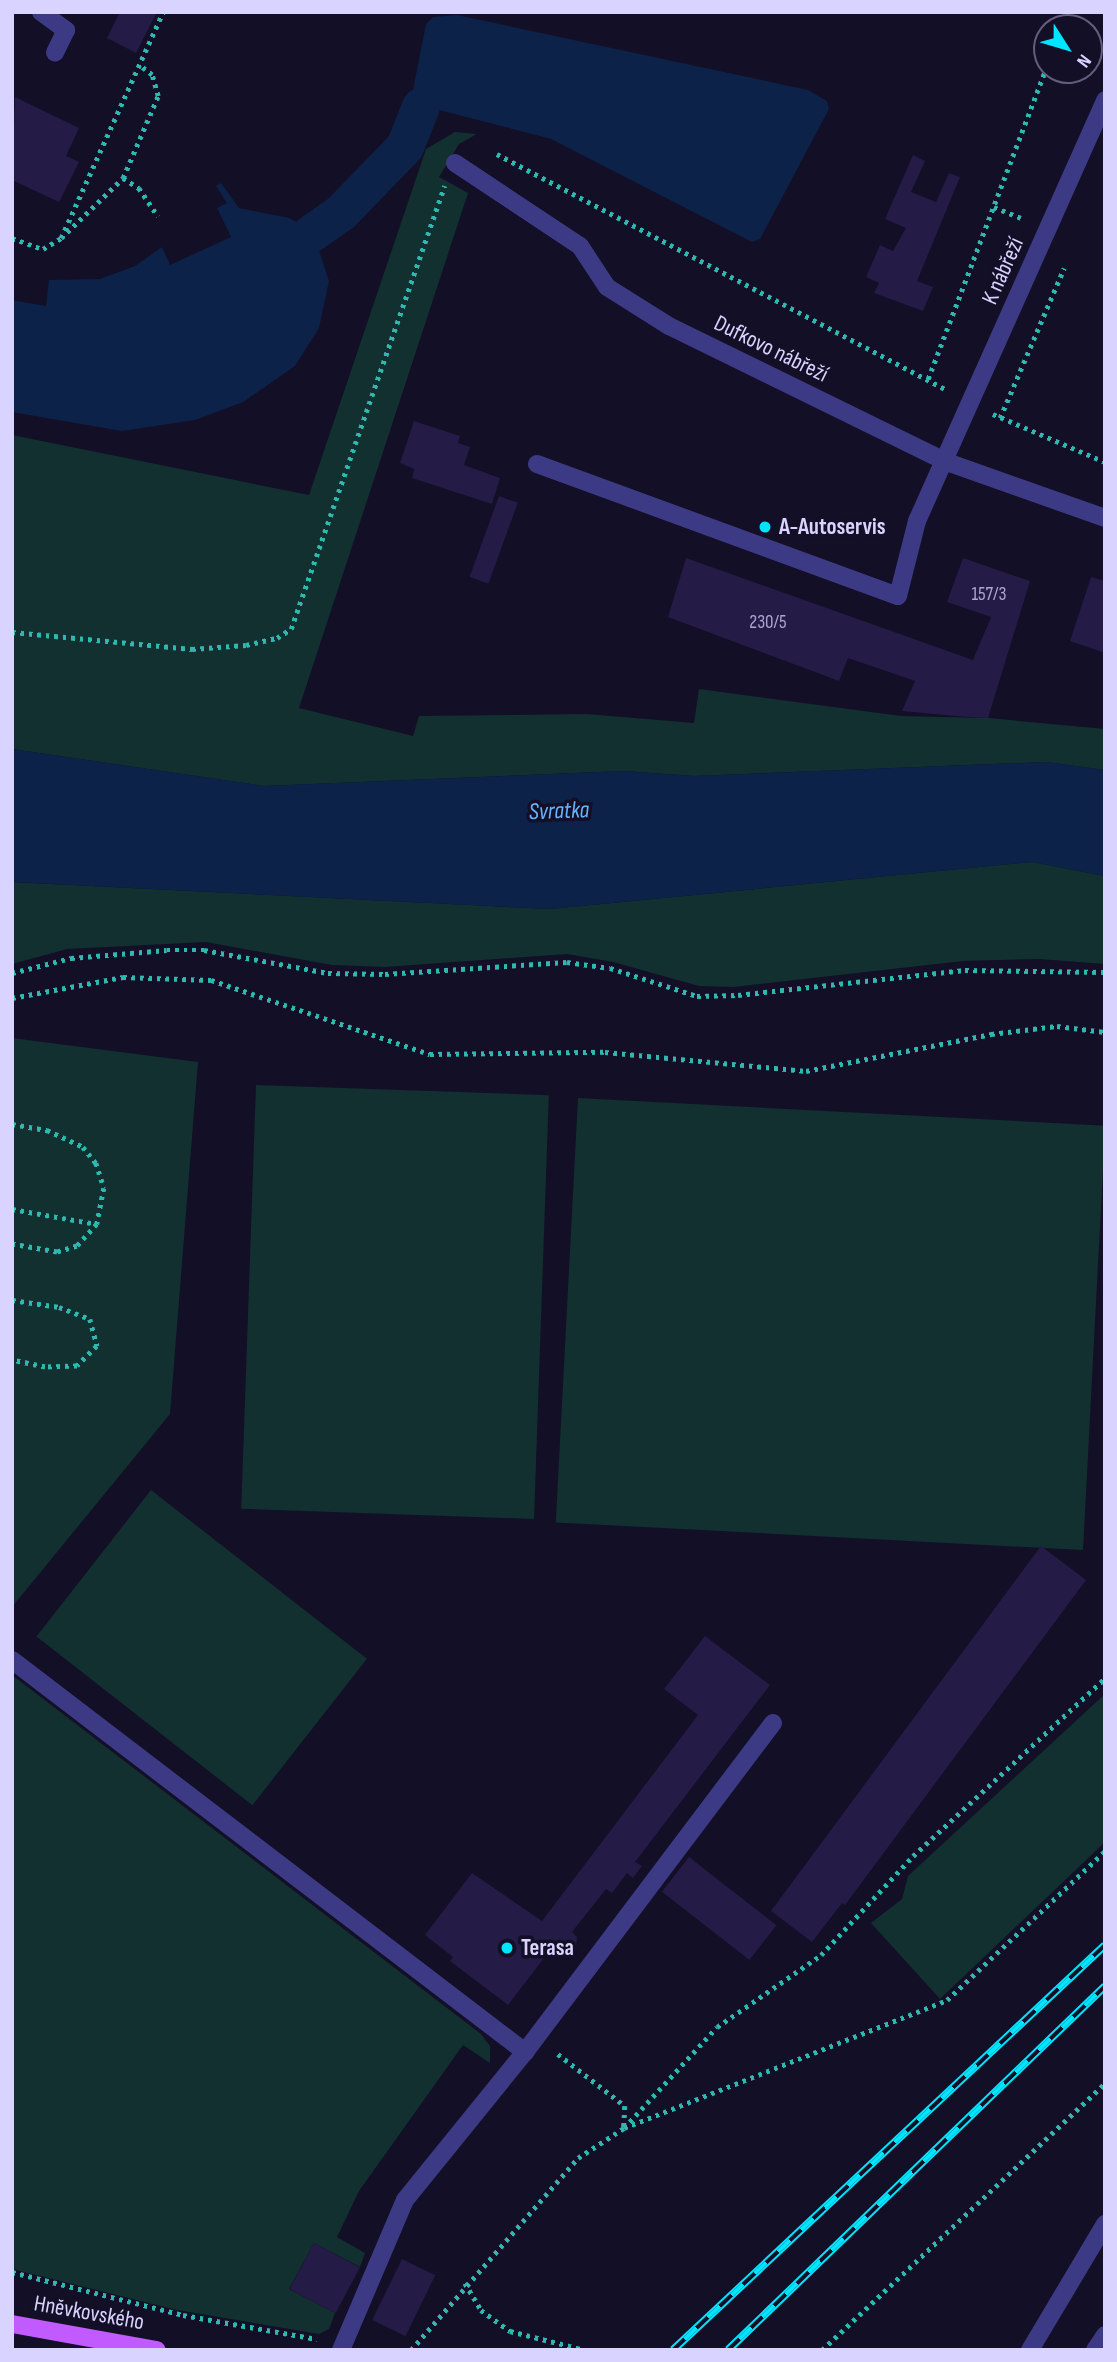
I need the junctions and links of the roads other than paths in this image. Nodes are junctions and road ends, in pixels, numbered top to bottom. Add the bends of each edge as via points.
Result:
1 (41, 12) edge
2 (55, 53) dead end
3 (1105, 100) edge
4 (455, 163) road end
5 (944, 461) junction
6 (537, 464) dead end
7 (1105, 518) edge
8 (12, 1660) edge
9 (773, 1723) dead end
10 (525, 2052) junction
11 (1105, 2224) edge
12 (12, 2323) edge
13 (1105, 2335) edge
14 (343, 2347) edge
15 (157, 2350) edge
16 (1030, 2350) edge
17 (1096, 2350) edge

1 - 2 street via 66,30
3 - 5 street, K nábřeží
4 - 5 street, Dufkovo nábřeží via 580,246 607,288 669,327
5 - 6 street, K nábřeží via 917,521 898,596
5 - 7 street, Dufkovo nábřeží
8 - 10 street
9 - 10 street
10 - 14 street via 405,2200
11 - 16 street
12 - 15 main road, Hněvkovského
13 - 17 street

